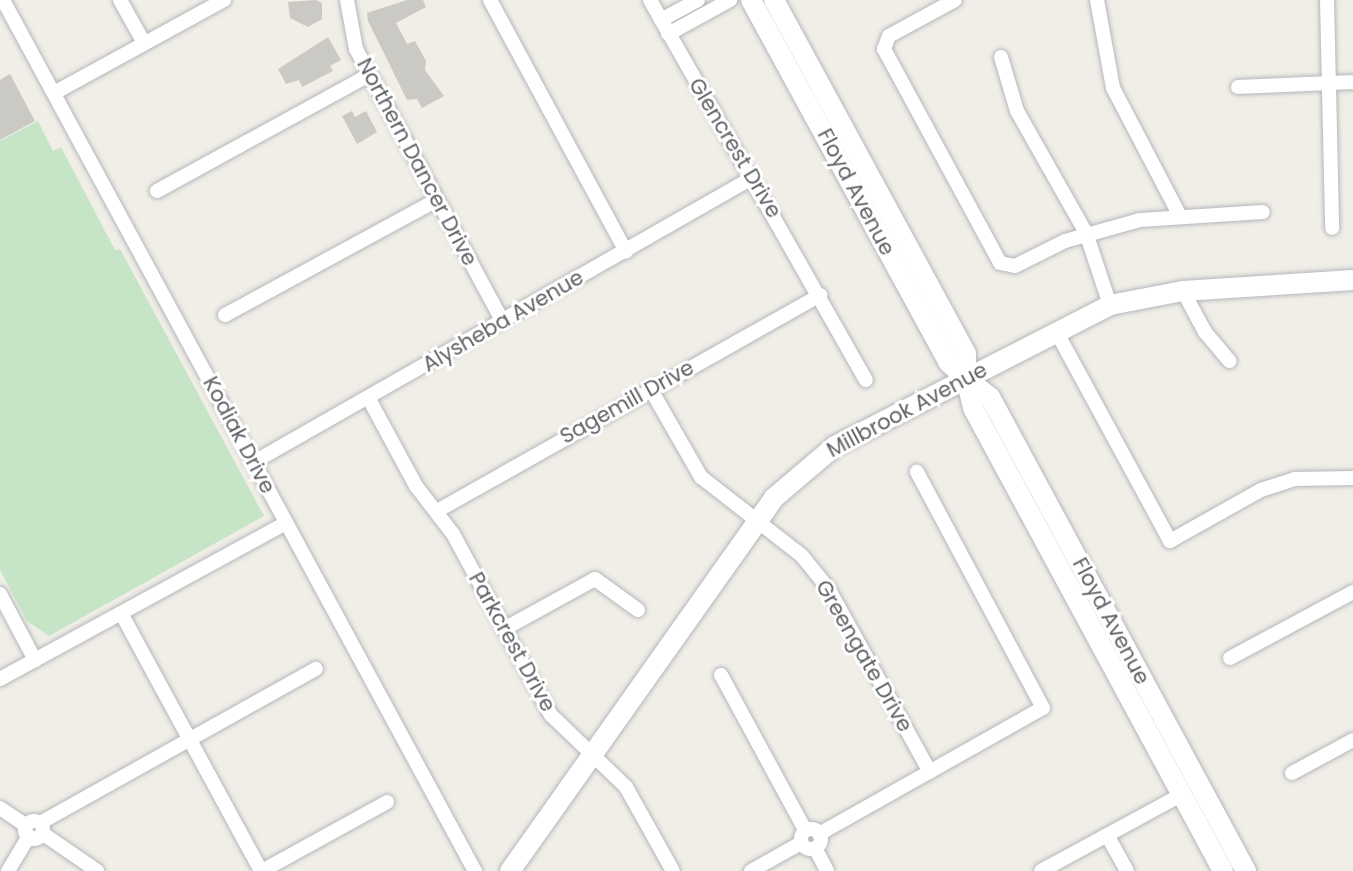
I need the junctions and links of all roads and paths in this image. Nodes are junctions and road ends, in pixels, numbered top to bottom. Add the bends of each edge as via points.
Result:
1 (3, 0) edge
2 (120, 0) edge
3 (224, 0) edge
4 (347, 0) edge
5 (490, 0) edge
6 (650, 0) edge
7 (698, 0) edge
8 (730, 0) edge
9 (774, 0) edge
10 (955, 0) edge
11 (1097, 0) edge
12 (1327, 0) edge
13 (751, 2) edge
14 (661, 20) junction
15 (668, 34) junction
16 (144, 43) junction
17 (1001, 57) dead end
18 (369, 75) junction
19 (1353, 82) edge
20 (1329, 83) junction
21 (1238, 87) dead end
22 (54, 93) junction
23 (752, 178) junction
24 (156, 191) dead end
25 (437, 200) junction
26 (1263, 212) dead end
27 (1180, 216) junction
28 (1332, 228) dead end
29 (1086, 233) junction
30 (626, 252) junction
31 (1353, 280) edge
32 (1183, 291) junction
33 (820, 295) junction
34 (1110, 305) junction
35 (225, 315) dead end
36 (502, 320) junction
37 (1056, 331) junction
38 (1229, 361) dead end
39 (966, 379) junction
40 (866, 380) dead end
41 (650, 388) junction
42 (369, 399) junction
43 (254, 462) junction
44 (917, 472) dead end
45 (1353, 478) edge
46 (436, 511) junction
47 (757, 521) junction
48 (286, 523) junction
49 (1353, 592) edge
50 (0, 594) edge
51 (638, 610) dead end
52 (120, 613) junction
53 (504, 629) junction
54 (1230, 658) dead end
55 (35, 660) junction
56 (316, 669) dead end
57 (721, 675) dead end
58 (0, 679) edge
59 (189, 738) junction
60 (1353, 740) edge
61 (594, 756) junction
62 (930, 772) junction
63 (1292, 773) dead end
64 (1181, 795) junction
65 (387, 802) dead end
66 (0, 808) edge
67 (34, 830) junction
68 (1107, 835) junction
69 (810, 839) junction
70 (8, 871) edge
71 (97, 871) edge
72 (262, 871) edge
73 (475, 871) edge
74 (510, 871) edge
75 (673, 871) edge
76 (751, 871) edge
77 (827, 871) edge
78 (1041, 871) edge
79 (1127, 871) edge
80 (1223, 871) edge
81 (1246, 871) edge

1 - 22 street, Kodiak Drive
2 - 16 street
3 - 16 street
4 - 18 street, Northern Dancer Drive via 350,30
5 - 30 street
6 - 14 street, Glencrest Drive
7 - 14 street
8 - 15 street
9 - 39 street, Floyd Avenue via 966,353
10 - 29 street via 885,42 1005,267
11 - 27 street via 1113,88
12 - 20 street
13 - 39 street, Floyd Avenue via 948,362
14 - 15 street, Glencrest Drive
15 - 23 street, Glencrest Drive
16 - 22 street
17 - 29 street via 1017,111
18 - 24 street
18 - 25 street, Northern Dancer Drive
19 - 20 street
20 - 21 street
20 - 28 street
22 - 43 street, Kodiak Drive
23 - 30 street, Alysheba Avenue
23 - 33 street, Glencrest Drive
25 - 35 street
25 - 36 street, Northern Dancer Drive
26 - 27 street
27 - 29 street
29 - 34 street
30 - 36 street, Alysheba Avenue
31 - 32 street, Millbrook Avenue
32 - 34 street, Millbrook Avenue
32 - 38 street via 1205,332
33 - 40 street, Glencrest Drive
33 - 41 street, Sagemill Drive
34 - 37 street, Millbrook Avenue
36 - 42 street, Alysheba Avenue
37 - 39 street, Millbrook Avenue
37 - 45 street via 1170,541 1261,490 1295,479
39 - 47 street, Millbrook Avenue via 835,446 789,482
39 - 64 street, Floyd Avenue via 973,408
39 - 81 street, Floyd Avenue via 990,397
41 - 46 street, Sagemill Drive
41 - 47 street, Greengate Drive via 701,477
42 - 43 street, Alysheba Avenue
42 - 46 street, Parkcrest Drive via 416,486
43 - 48 street, Kodiak Drive
44 - 62 street via 1043,708
46 - 53 street, Parkcrest Drive
47 - 61 street, Millbrook Avenue
47 - 62 street, Greengate Drive via 802,556 828,588
48 - 52 street
48 - 73 street, Kodiak Drive
49 - 54 street
50 - 55 street
51 - 53 street via 595,579
52 - 55 street
52 - 59 street
53 - 61 street, Parkcrest Drive via 558,724
55 - 58 street
56 - 59 street
57 - 69 street
59 - 67 street
59 - 72 street
60 - 63 street
61 - 74 street, Millbrook Avenue
61 - 75 street, Parkcrest Drive via 626,787
62 - 69 street
64 - 68 street
64 - 80 street, Floyd Avenue
65 - 72 street
66 - 67 street
67 - 70 street
67 - 71 street
68 - 78 street
68 - 79 street
69 - 76 street
69 - 77 street

